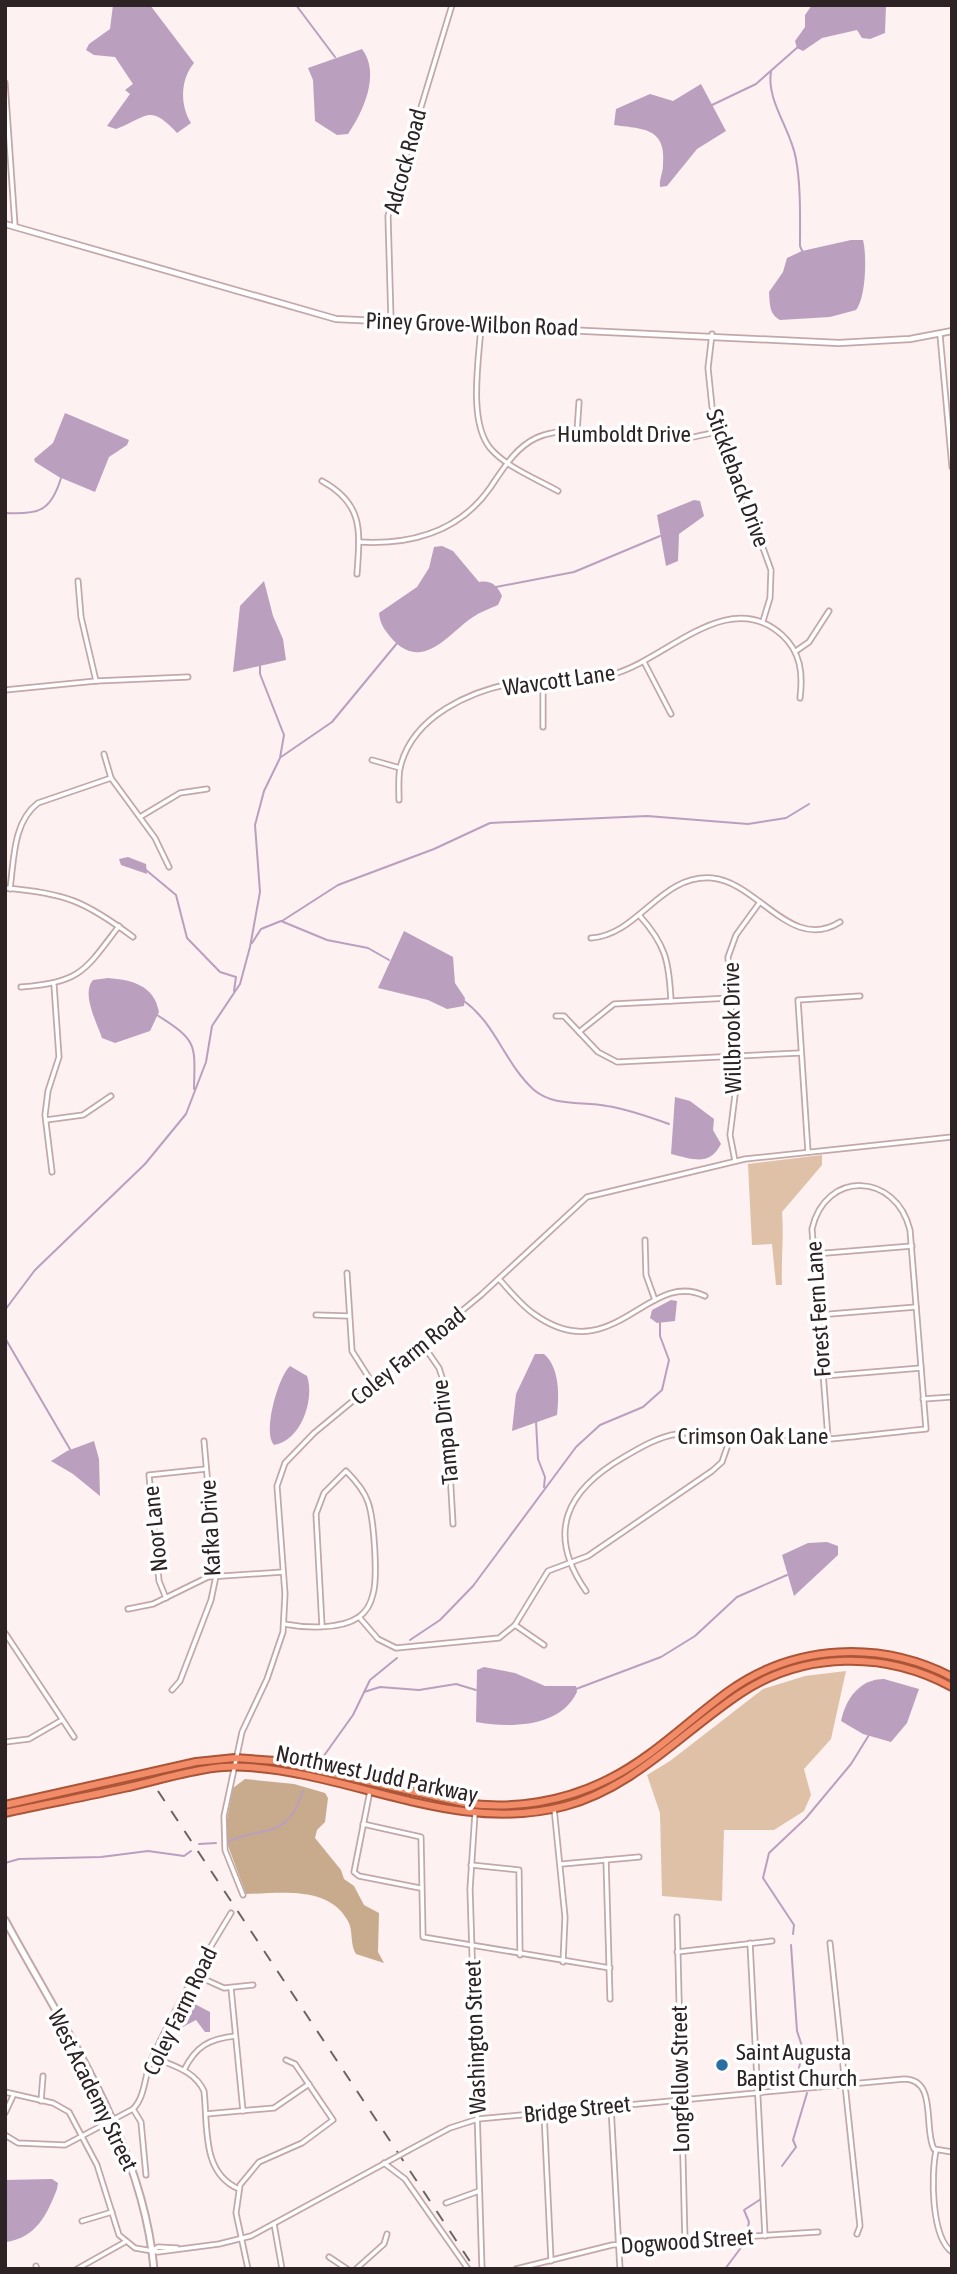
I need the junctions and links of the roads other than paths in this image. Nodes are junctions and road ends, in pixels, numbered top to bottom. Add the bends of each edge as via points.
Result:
1 (452, 5) edge
2 (5, 83) edge
3 (5, 224) edge
4 (15, 226) junction
5 (391, 320) junction
6 (481, 324) junction
7 (952, 331) edge
8 (712, 334) junction
9 (940, 335) junction
10 (579, 402) dead end
11 (720, 431) junction
12 (577, 432) junction
13 (508, 462) junction
14 (952, 467) edge
15 (321, 481) dead end
16 (558, 491) dead end
17 (359, 542) junction
18 (357, 574) dead end
19 (78, 581) dead end
20 (830, 611) dead end
21 (763, 621) junction
22 (796, 651) junction
23 (644, 662) junction
24 (188, 677) dead end
25 (96, 681) junction
26 (543, 681) junction
27 (5, 690) edge
28 (800, 698) dead end
29 (671, 714) dead end
30 (543, 727) dead end
31 (104, 754) dead end
32 (372, 760) dead end
33 (400, 768) junction
34 (111, 778) junction
35 (207, 789) dead end
36 (399, 800) dead end
37 (140, 817) junction
38 (169, 867) dead end
39 (8, 888) edge
40 (760, 902) junction
41 (639, 915) junction
42 (840, 922) dead end
43 (119, 926) junction
44 (133, 937) dead end
45 (591, 938) dead end
46 (54, 985) junction
47 (21, 988) dead end
48 (860, 996) dead end
49 (730, 998) junction
50 (671, 1001) junction
51 (556, 1016) dead end
52 (579, 1032) junction
53 (800, 1053) junction
54 (734, 1057) junction
55 (111, 1096) dead end
56 (45, 1120) junction
57 (952, 1137) edge
58 (808, 1152) junction
59 (735, 1161) junction
60 (51, 1172) dead end
61 (645, 1240) dead end
62 (912, 1246) junction
63 (814, 1254) junction
64 (347, 1273) dead end
65 (499, 1279) junction
66 (705, 1296) dead end
67 (655, 1300) junction
68 (916, 1307) junction
69 (316, 1315) dead end
70 (818, 1315) junction
71 (349, 1316) junction
72 (423, 1345) junction
73 (921, 1368) junction
74 (824, 1376) junction
75 (373, 1384) junction
76 (952, 1397) edge
77 (923, 1399) junction
78 (926, 1429) joint
79 (731, 1436) junction
80 (828, 1438) junction
81 (204, 1441) dead end
82 (206, 1469) junction
83 (453, 1524) dead end
84 (569, 1561) junction
85 (283, 1572) junction
86 (216, 1576) junction
87 (586, 1591) dead end
88 (166, 1598) junction
89 (128, 1609) dead end
90 (359, 1617) junction
91 (284, 1624) junction
92 (515, 1625) junction
93 (321, 1626) junction
94 (5, 1633) edge
95 (544, 1645) dead end
96 (952, 1677) edge
97 (952, 1687) edge
98 (172, 1690) dead end
99 (62, 1720) junction
100 (74, 1737) dead end
101 (5, 1742) edge
102 (235, 1758) junction
103 (233, 1767) junction
104 (370, 1791) junction
105 (5, 1805) edge
106 (476, 1805) junction
107 (554, 1808) junction
108 (5, 1813) edge
109 (475, 1813) junction
110 (363, 1824) junction
111 (639, 1857) dead end
112 (606, 1860) junction
113 (562, 1864) junction
114 (471, 1865) junction
115 (420, 1888) junction
116 (243, 1895) dead end
117 (231, 1913) dead end
118 (677, 1917) dead end
119 (5, 1920) edge
120 (772, 1941) dead end
121 (750, 1943) junction
122 (830, 1943) dead end
123 (472, 1947) junction
124 (677, 1952) junction
125 (520, 1955) junction
126 (563, 1962) junction
127 (610, 1968) junction
128 (195, 1975) junction
129 (253, 1985) dead end
130 (231, 1988) junction
131 (610, 1999) dead end
132 (235, 2036) junction
133 (153, 2057) junction
134 (286, 2060) dead end
135 (184, 2070) junction
136 (43, 2076) dead end
137 (309, 2084) junction
138 (846, 2085) junction
139 (5, 2092) edge
140 (758, 2092) junction
141 (13, 2096) junction
142 (679, 2100) junction
143 (41, 2101) junction
144 (611, 2106) junction
145 (133, 2109) junction
146 (243, 2111) junction
147 (5, 2113) edge
148 (544, 2113) junction
149 (206, 2114) junction
150 (478, 2119) junction
151 (113, 2121) junction
152 (5, 2135) edge
153 (83, 2137) junction
154 (936, 2151) junction
155 (952, 2152) edge
156 (387, 2162) junction
157 (146, 2175) dead end
158 (239, 2189) junction
159 (480, 2191) junction
160 (446, 2203) dead end
161 (112, 2212) junction
162 (82, 2221) dead end
163 (274, 2224) junction
164 (818, 2232) dead end
165 (387, 2234) dead end
166 (857, 2234) dead end
167 (765, 2236) junction
168 (242, 2239) junction
169 (125, 2242) junction
170 (684, 2242) junction
171 (618, 2246) junction
172 (153, 2250) junction
173 (952, 2252) edge
174 (330, 2257) dead end
175 (551, 2261) junction
176 (77, 2269) edge
177 (154, 2269) edge
178 (248, 2269) edge
179 (282, 2269) edge
180 (347, 2269) edge
181 (356, 2269) edge
182 (468, 2269) edge
183 (482, 2269) edge
184 (516, 2269) edge
185 (620, 2269) edge

1 - 5 street, Adcock Road via 390,206
2 - 4 street
3 - 4 street, Piney Grove-Wilbon Road
4 - 5 street, Piney Grove-Wilbon Road via 336,319
5 - 6 street, Piney Grove-Wilbon Road
6 - 8 street, Piney Grove-Wilbon Road
6 - 13 street via 478,413 490,448
7 - 9 street, Piney Grove-Wilbon Road
8 - 9 street, Piney Grove-Wilbon Road via 839,343
8 - 11 street, Stickleback Drive via 709,396
9 - 14 street
10 - 12 street
11 - 12 street, Humboldt Drive via 667,439
11 - 21 street, Stickleback Drive via 771,570
12 - 13 street, Humboldt Drive via 537,437
13 - 16 street
13 - 17 street, Humboldt Drive via 480,501 434,534 383,543
15 - 17 street via 348,500 359,525
17 - 18 street
19 - 25 street
20 - 22 street via 809,642
21 - 22 street
21 - 23 street, Wavcott Lane via 745,617 715,623
22 - 28 street via 802,680
23 - 26 street, Wavcott Lane via 605,676
23 - 29 street
24 - 25 street
25 - 27 street
26 - 30 street
26 - 33 street, Wavcott Lane via 495,688 442,709 412,742
31 - 34 street
32 - 33 street
33 - 36 street, Wavcott Lane
34 - 37 street
34 - 39 street via 29,810 17,841
35 - 37 street via 165,799
37 - 38 street
39 - 43 street via 71,897
40 - 41 street via 725,880 701,878 672,887
40 - 42 street via 803,929
40 - 49 street, Willbrook Drive via 736,935 728,957
41 - 45 street via 616,932
41 - 50 street via 665,951
43 - 44 street
43 - 46 street via 83,971
46 - 47 street
46 - 56 street via 59,1057 47,1091
48 - 53 street via 797,1000
49 - 50 street
49 - 54 street, Willbrook Drive
50 - 52 street via 614,1004
51 - 52 street via 564,1016
52 - 54 street via 598,1052 617,1062
53 - 54 street
53 - 58 street
54 - 59 street, Willbrook Drive via 736,1094 730,1135
55 - 56 street via 83,1115
56 - 60 street
57 - 58 street, Coley Farm Road
58 - 59 street, Coley Farm Road
59 - 65 street, Coley Farm Road via 587,1197
61 - 67 street via 646,1275
62 - 63 street
62 - 63 street, Forest Fern Lane via 908,1221 895,1199 874,1187 855,1186 836,1193 820,1209 812,1229
62 - 68 street, Forest Fern Lane
63 - 70 street, Forest Fern Lane
64 - 71 street
65 - 67 street via 540,1318 583,1332 605,1329
65 - 72 street, Coley Farm Road
66 - 67 street via 688,1291
68 - 70 street
68 - 73 street, Forest Fern Lane
69 - 71 street
70 - 74 street, Forest Fern Lane
71 - 75 street via 354,1356
72 - 75 street, Coley Farm Road
72 - 83 street, Tampa Drive via 439,1368 445,1387
73 - 74 street
73 - 77 street, Forest Fern Lane
74 - 80 street, Forest Fern Lane
75 - 85 street, Coley Farm Road via 314,1433 281,1471 277,1493
76 - 77 street
77 - 78 street, Forest Fern Lane
78 - 80 street, Crimson Oak Lane
79 - 80 street, Crimson Oak Lane via 770,1441
79 - 84 street via 722,1462 712,1471 588,1556
79 - 84 street, Crimson Oak Lane via 699,1432 668,1436 593,1476 568,1514 565,1542
81 - 82 street, Kafka Drive
82 - 86 street, Kafka Drive
82 - 88 street, Noor Lane via 149,1475 159,1581
84 - 87 street, Crimson Oak Lane
84 - 92 street via 544,1574
85 - 86 street
85 - 91 street, Coley Farm Road
86 - 88 street
86 - 98 street, Kafka Drive via 211,1601 180,1681
88 - 89 street
90 - 92 street via 383,1643 401,1649 490,1640
90 - 93 street
90 - 93 street via 375,1587 370,1512 363,1490 346,1471 327,1489 316,1514
91 - 93 street
91 - 102 street, Coley Farm Road
92 - 95 street
94 - 99 street
96 - 106 highway, Northwest Judd Parkway via 912,1661 874,1653 844,1651 796,1659 740,1684 602,1783 545,1801
97 - 107 highway, Northwest Judd Parkway via 916,1671 876,1662 835,1661 795,1668 740,1694 619,1783
99 - 100 street
99 - 101 street via 29,1739
102 - 103 street, Coley Farm Road
102 - 105 highway, Northwest Judd Parkway via 196,1762
102 - 106 highway, Northwest Judd Parkway via 276,1761
103 - 104 highway, Northwest Judd Parkway via 274,1770
103 - 108 highway, Northwest Judd Parkway
103 - 116 street, Coley Farm Road via 224,1842
104 - 109 highway, Northwest Judd Parkway
104 - 110 street
106 - 109 street, Washington Street
107 - 109 highway, Northwest Judd Parkway
107 - 113 street
109 - 114 street, Washington Street
110 - 115 street via 421,1837
110 - 115 street via 354,1872
111 - 112 street
112 - 113 street
112 - 127 street
113 - 126 street
114 - 123 street, Washington Street
114 - 125 street via 519,1870
115 - 123 street via 423,1937
117 - 128 street, Coley Farm Road
118 - 124 street, Longfellow Street
119 - 151 main road, West Academy Street
120 - 121 street
121 - 124 street
121 - 140 street
122 - 138 street
123 - 125 street
123 - 150 street, Washington Street
124 - 142 street, Longfellow Street
125 - 126 street
126 - 127 street
127 - 131 street
128 - 130 street
128 - 133 street, Coley Farm Road
129 - 130 street
130 - 132 street
132 - 135 street via 205,2043
132 - 146 street
133 - 135 street
133 - 145 street, Coley Farm Road
134 - 137 street via 295,2064
135 - 149 street via 200,2083
136 - 143 street
137 - 146 street via 279,2106
137 - 158 street via 331,2123 302,2143 260,2162
138 - 140 street, Bridge Street
138 - 154 street, Bridge Street via 904,2079 919,2084 926,2097
138 - 166 street
139 - 141 street
140 - 142 street, Bridge Street
140 - 167 street
141 - 143 street
141 - 147 street
142 - 144 street, Bridge Street
142 - 170 street, Longfellow Street
143 - 153 street via 69,2112
144 - 148 street, Bridge Street
144 - 171 street
145 - 151 street
145 - 157 street via 141,2122
146 - 149 street
148 - 150 street, Bridge Street
148 - 175 street
149 - 158 street via 213,2168
150 - 156 street, Bridge Street, bridge via 450,2128
150 - 159 street, Washington Street
151 - 153 street
151 - 172 main road, West Academy Street via 140,2188
152 - 153 street via 18,2143 54,2145
153 - 161 street
154 - 155 street
154 - 173 street via 932,2169 939,2235
156 - 163 street, Bridge Street
156 - 182 street via 405,2179
158 - 168 street via 236,2213
159 - 160 street
159 - 183 street, Washington Street
161 - 162 street
161 - 169 street
163 - 168 street, Bridge Street
163 - 179 street
164 - 167 street, Dogwood Street
165 - 181 street via 384,2244
167 - 170 street, Dogwood Street
168 - 172 street, Bridge Street
168 - 178 street
169 - 172 street
169 - 176 street
170 - 171 street, Dogwood Street
171 - 175 street, Dogwood Street
171 - 185 street
172 - 177 main road, West Academy Street
174 - 180 street
175 - 184 street, Dogwood Street

